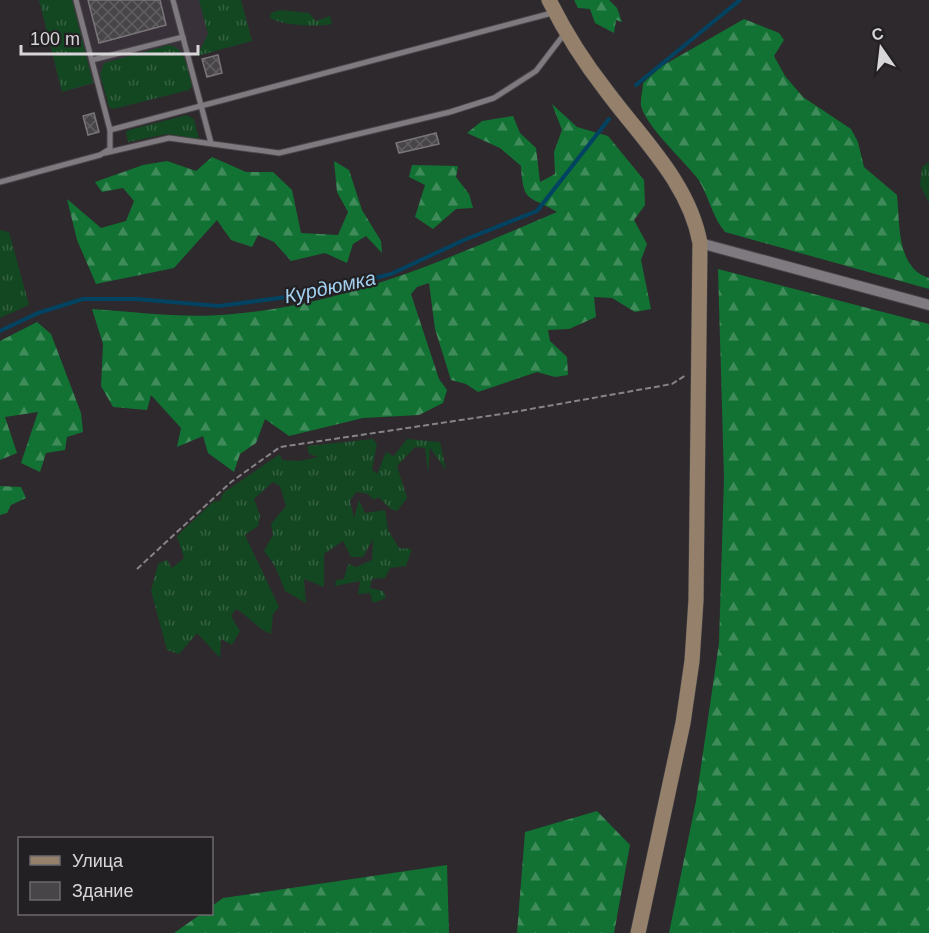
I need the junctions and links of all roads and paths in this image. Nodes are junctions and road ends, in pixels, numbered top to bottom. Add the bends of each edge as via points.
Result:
1 (76, 0) edge
2 (173, 0) edge
3 (552, 6) edge
4 (565, 33) junction
5 (183, 37) junction
6 (92, 60) junction
7 (200, 106) junction
8 (110, 130) junction
9 (211, 143) junction
10 (105, 153) junction
11 (0, 182) edge
12 (700, 243) junction
13 (929, 304) edge
14 (699, 367) junction
15 (137, 569) dead end
16 (638, 933) edge

1 - 6 lane
2 - 5 lane
3 - 4 main road
3 - 7 lane
4 - 9 lane via 536,71 494,98 450,112 279,153
4 - 12 main road via 684,194 697,223
5 - 6 lane
5 - 7 lane
6 - 8 lane
7 - 8 lane
7 - 9 lane
8 - 10 lane via 111,145
9 - 10 lane via 169,138
10 - 11 lane
12 - 13 street
12 - 14 main road
14 - 15 path via 672,384 280,447 231,482
14 - 16 main road via 692,661 683,723

